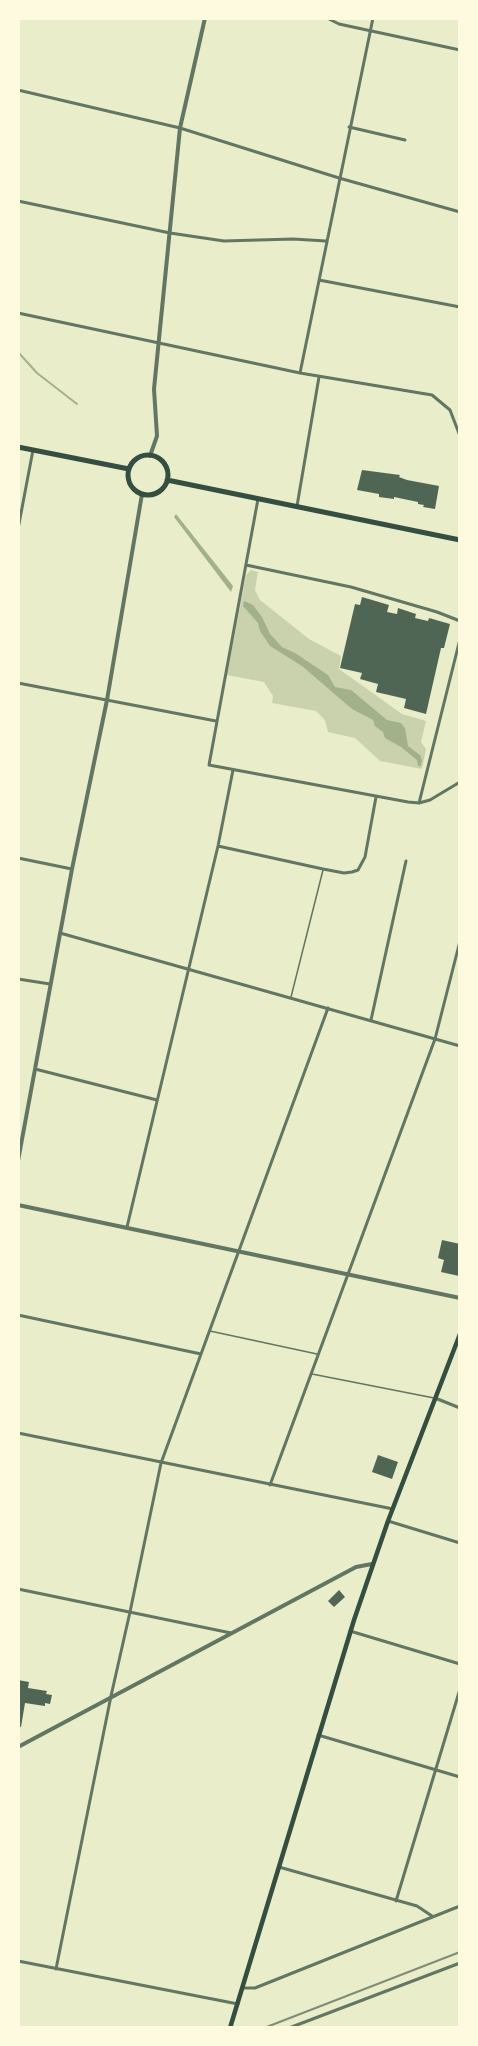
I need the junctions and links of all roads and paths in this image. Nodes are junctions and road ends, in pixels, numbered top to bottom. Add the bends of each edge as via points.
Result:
1 (205, 18) edge
2 (327, 18) edge
3 (373, 18) edge
4 (370, 30) junction
5 (460, 50) edge
6 (18, 90) edge
7 (349, 127) junction
8 (180, 128) junction
9 (405, 140) dead end
10 (339, 178) junction
11 (18, 201) edge
12 (460, 212) edge
13 (170, 233) junction
14 (326, 241) junction
15 (319, 280) junction
16 (460, 307) edge
17 (18, 313) edge
18 (158, 342) junction
19 (300, 373) junction
20 (319, 376) junction
21 (460, 436) edge
22 (18, 447) edge
23 (33, 450) junction
24 (150, 456) junction
25 (129, 469) junction
26 (167, 480) junction
27 (142, 494) junction
28 (258, 499) junction
29 (297, 508) junction
30 (18, 529) edge
31 (460, 540) edge
32 (246, 565) junction
33 (460, 621) edge
34 (460, 639) edge
35 (18, 683) edge
36 (107, 700) junction
37 (216, 721) junction
38 (233, 770) junction
39 (460, 782) edge
40 (376, 797) junction
41 (419, 803) junction
42 (218, 846) junction
43 (18, 858) edge
44 (406, 861) dead end
45 (72, 869) junction
46 (323, 870) junction
47 (60, 933) junction
48 (460, 941) edge
49 (188, 968) junction
50 (18, 979) edge
51 (50, 984) junction
52 (291, 998) junction
53 (328, 1008) junction
54 (371, 1020) junction
55 (435, 1039) junction
56 (460, 1046) edge
57 (35, 1069) junction
58 (157, 1100) junction
59 (18, 1161) edge
60 (18, 1205) edge
61 (127, 1227) junction
62 (238, 1250) junction
63 (348, 1273) junction
64 (460, 1298) edge
65 (18, 1315) edge
66 (210, 1331) junction
67 (460, 1334) edge
68 (201, 1354) junction
69 (318, 1354) junction
70 (310, 1374) junction
71 (435, 1398) junction
72 (460, 1408) edge
73 (18, 1433) edge
74 (161, 1462) junction
75 (270, 1485) junction
76 (393, 1509) junction
77 (388, 1521) junction
78 (460, 1544) edge
79 (372, 1564) junction
80 (18, 1589) edge
81 (130, 1612) junction
82 (350, 1631) junction
83 (231, 1633) junction
84 (460, 1664) edge
85 (460, 1689) edge
86 (111, 1696) junction
87 (318, 1735) junction
88 (20, 1745) edge
89 (435, 1769) junction
90 (460, 1777) edge
91 (279, 1867) junction
92 (396, 1901) junction
93 (460, 1906) edge
94 (432, 1916) junction
95 (18, 1961) edge
96 (460, 1963) edge
97 (56, 1969) junction
98 (242, 1988) junction
99 (238, 2004) junction
100 (230, 2028) edge
101 (289, 2028) edge

1 - 8 street
2 - 4 street
3 - 4 street
4 - 5 street
4 - 7 street
6 - 8 street
7 - 9 street
7 - 10 street
8 - 10 street
8 - 13 street
10 - 12 street
10 - 14 street
11 - 13 street
13 - 14 street via 224,241
13 - 18 street
14 - 15 street
15 - 16 street
15 - 19 street
17 - 18 street
18 - 19 street
18 - 24 street via 154,398 157,436
19 - 20 street
20 - 21 street via 432,395 450,410
20 - 29 street
22 - 23 main road
23 - 25 main road
23 - 30 street
24 - 25 main road via 137,459
24 - 26 main road via 162,462
25 - 27 main road via 129,482
26 - 27 main road via 155,494
26 - 28 main road
27 - 36 street
28 - 29 main road
28 - 32 street
29 - 31 main road
32 - 33 street via 351,587
32 - 37 street
34 - 41 street
35 - 36 street
36 - 37 street
36 - 45 street
37 - 38 street via 209,765
38 - 40 street
38 - 42 street
39 - 41 street
40 - 41 street
40 - 46 street via 363,864 352,872
42 - 46 street
42 - 49 street
43 - 45 street
44 - 54 street
45 - 47 street
46 - 52 lane
47 - 49 street
47 - 51 street
48 - 55 street
49 - 52 street
49 - 58 street
50 - 51 street
51 - 57 street
52 - 53 street
53 - 54 street
53 - 62 street
54 - 55 street
55 - 56 street
55 - 63 street
57 - 58 street
57 - 59 street
58 - 61 street
60 - 61 street
61 - 62 street
62 - 63 street
62 - 66 street
63 - 64 street
63 - 69 street
65 - 68 street
66 - 68 street
66 - 69 lane
67 - 71 main road
68 - 74 street
69 - 70 street
70 - 71 lane
70 - 75 street
71 - 72 street
71 - 76 main road
73 - 74 street
74 - 75 street
74 - 81 street
75 - 76 street
76 - 77 main road
77 - 78 street
77 - 79 main road
79 - 82 main road
79 - 83 street via 356,1567
80 - 81 street
81 - 83 street
81 - 86 street
82 - 84 street
82 - 87 main road
83 - 86 street
85 - 89 street
86 - 88 street
86 - 97 street
87 - 89 street
87 - 91 main road
89 - 90 street
89 - 92 street
91 - 92 street
91 - 98 main road
92 - 94 street via 417,1906
93 - 94 street
94 - 98 street via 255,1988
95 - 97 street
96 - 101 street
97 - 99 street
98 - 99 main road
99 - 100 main road

